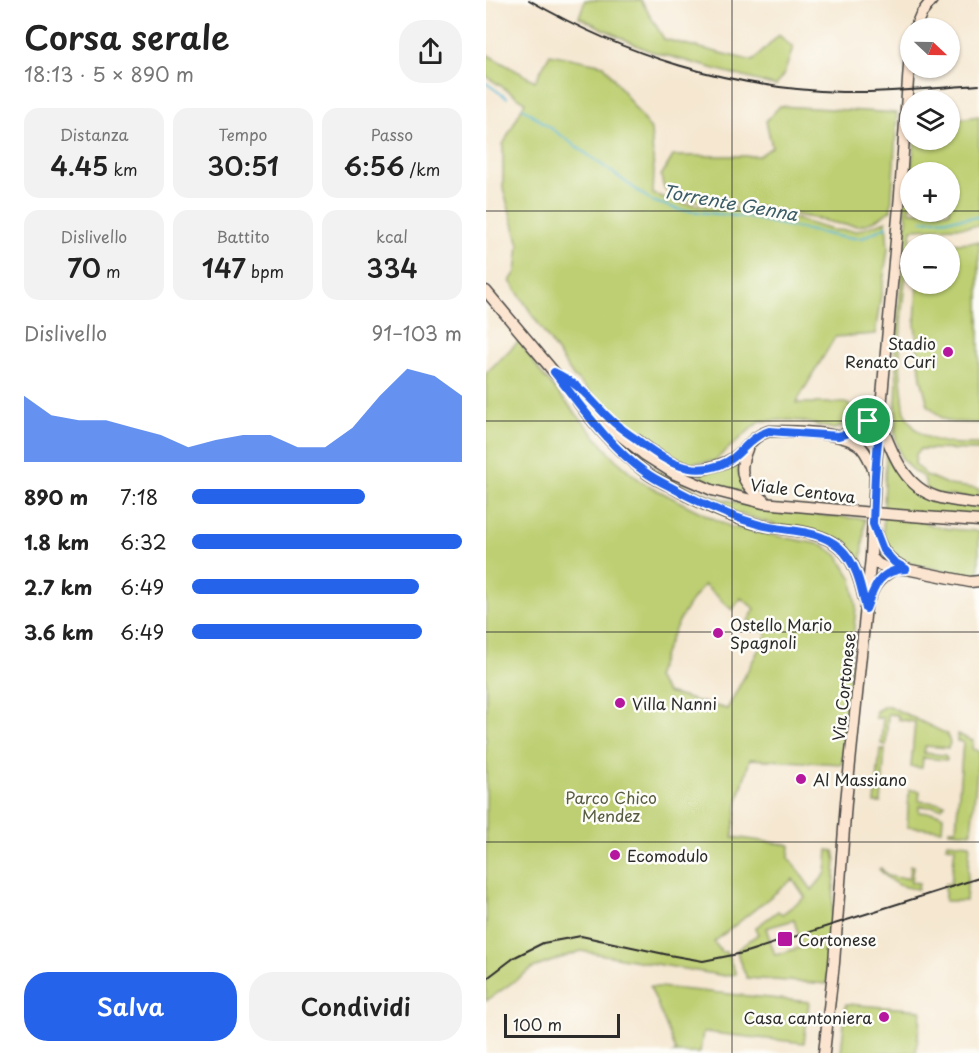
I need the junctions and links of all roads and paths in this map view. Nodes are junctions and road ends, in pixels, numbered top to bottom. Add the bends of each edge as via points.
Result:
1 (932, 0) edge
2 (919, 18) edge
3 (908, 78) edge
4 (486, 291) edge
5 (554, 372) junction
6 (881, 407) junction
7 (880, 422) junction
8 (852, 432) junction
9 (838, 436) junction
10 (753, 438) junction
11 (878, 450) junction
12 (875, 475) junction
13 (768, 503) junction
14 (979, 504) edge
15 (873, 519) junction
16 (977, 522) edge
17 (871, 557) junction
18 (901, 569) junction
19 (979, 581) edge
20 (866, 609) junction
21 (824, 1053) edge

1 - 2 main road
3 - 6 main road, Via Cortonese
4 - 5 main road, Viale Centova
5 - 10 main road via 575,384 634,438 663,459 684,468 701,470 720,465 737,456
5 - 13 main road, Viale Centova via 607,425 675,474 712,490
5 - 20 main road via 598,429 645,472 723,514 814,534 839,547 859,578
6 - 7 main road, Via Cortonese
6 - 8 main road
7 - 11 main road, Via Cortonese
7 - 14 main road via 896,461 922,490
8 - 9 main road
8 - 11 main road via 867,437
9 - 10 main road via 769,431
9 - 12 main road via 861,448
10 - 13 main road via 743,459 744,481
11 - 12 main road, Via Cortonese
12 - 15 main road, Via Cortonese
13 - 15 main road, Viale Centova
15 - 16 main road, Viale Centova, bridge via 924,517
15 - 17 main road, Via Cortonese
15 - 18 main road via 883,550
17 - 18 main road via 882,566
17 - 20 main road, Via Cortonese
18 - 19 main road
18 - 20 main road via 886,574 878,582
20 - 21 main road, Via Cortonese

